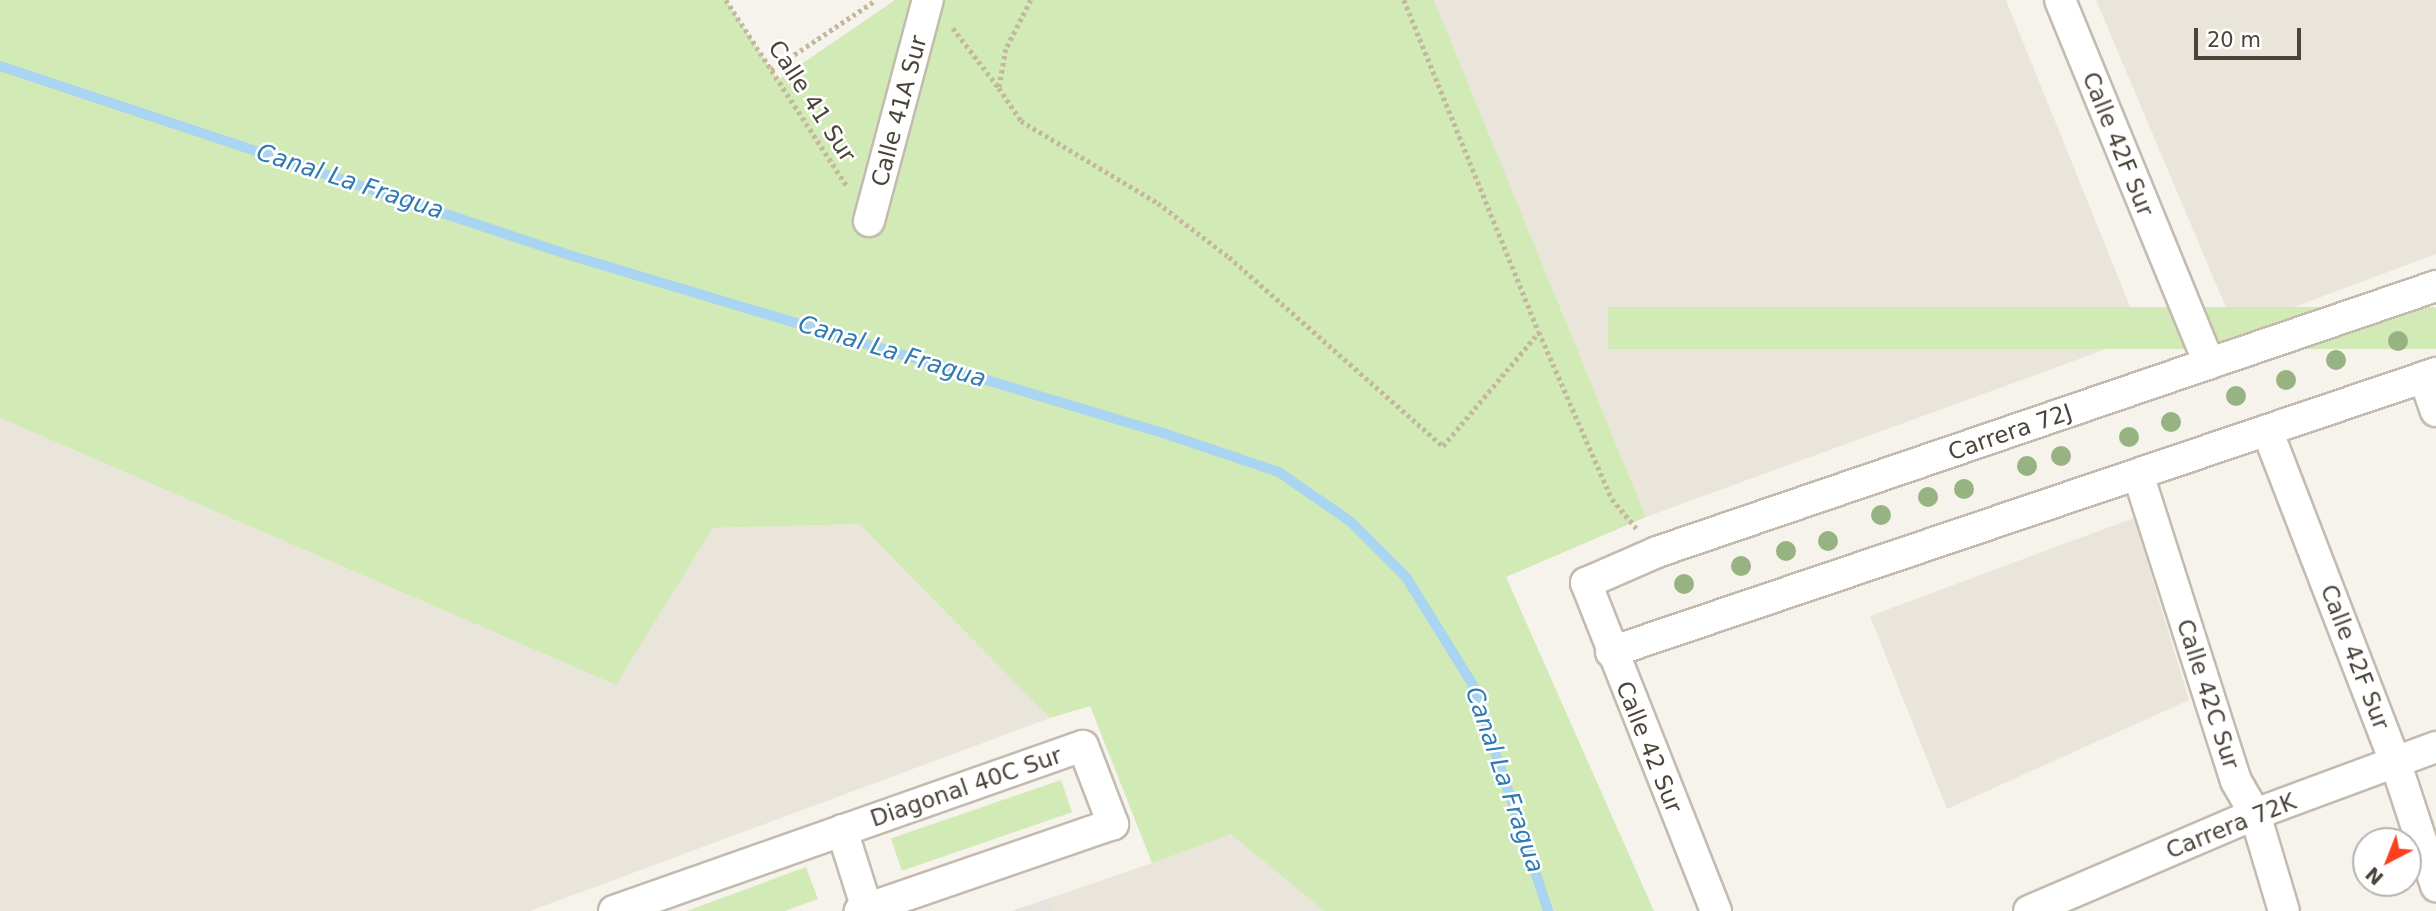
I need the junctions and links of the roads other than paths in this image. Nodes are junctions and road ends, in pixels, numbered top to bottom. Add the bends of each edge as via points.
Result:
1 (928, 0) edge
2 (2060, 0) edge
3 (869, 221) road end
4 (2436, 286) edge
5 (2209, 364) junction
6 (2430, 375) edge
7 (2436, 411) edge
8 (2267, 430) junction
9 (2138, 474) junction
10 (1586, 583) joint
11 (1611, 652) junction
12 (2436, 747) edge
13 (2395, 761) junction
14 (2255, 814) junction
15 (842, 830) junction
16 (2436, 886) edge
17 (864, 910) edge
18 (614, 911) edge
19 (1716, 911) edge
20 (2029, 911) edge
21 (2284, 911) edge

1 - 3 street, Calle 41A Sur
2 - 5 street, Calle 42F Sur
4 - 5 street, Carrera 72J
5 - 10 street, Carrera 72J via 1657,552
6 - 7 street
6 - 8 street
8 - 9 street
8 - 13 street, Calle 42F Sur
9 - 11 street
9 - 14 street, Calle 42C Sur via 2236,781
10 - 11 street, Calle 42 Sur
11 - 19 street, Calle 42 Sur
12 - 13 street, Carrera 72K
13 - 14 street, Carrera 72K
13 - 16 street, Calle 42F Sur
14 - 20 street, Carrera 72K
14 - 21 street, Calle 42C Sur
15 - 17 street, Diagonal 40C Sur
15 - 17 street, Diagonal 40C Sur via 1083,746 1112,824
15 - 18 street, Diagonal 40C Sur

